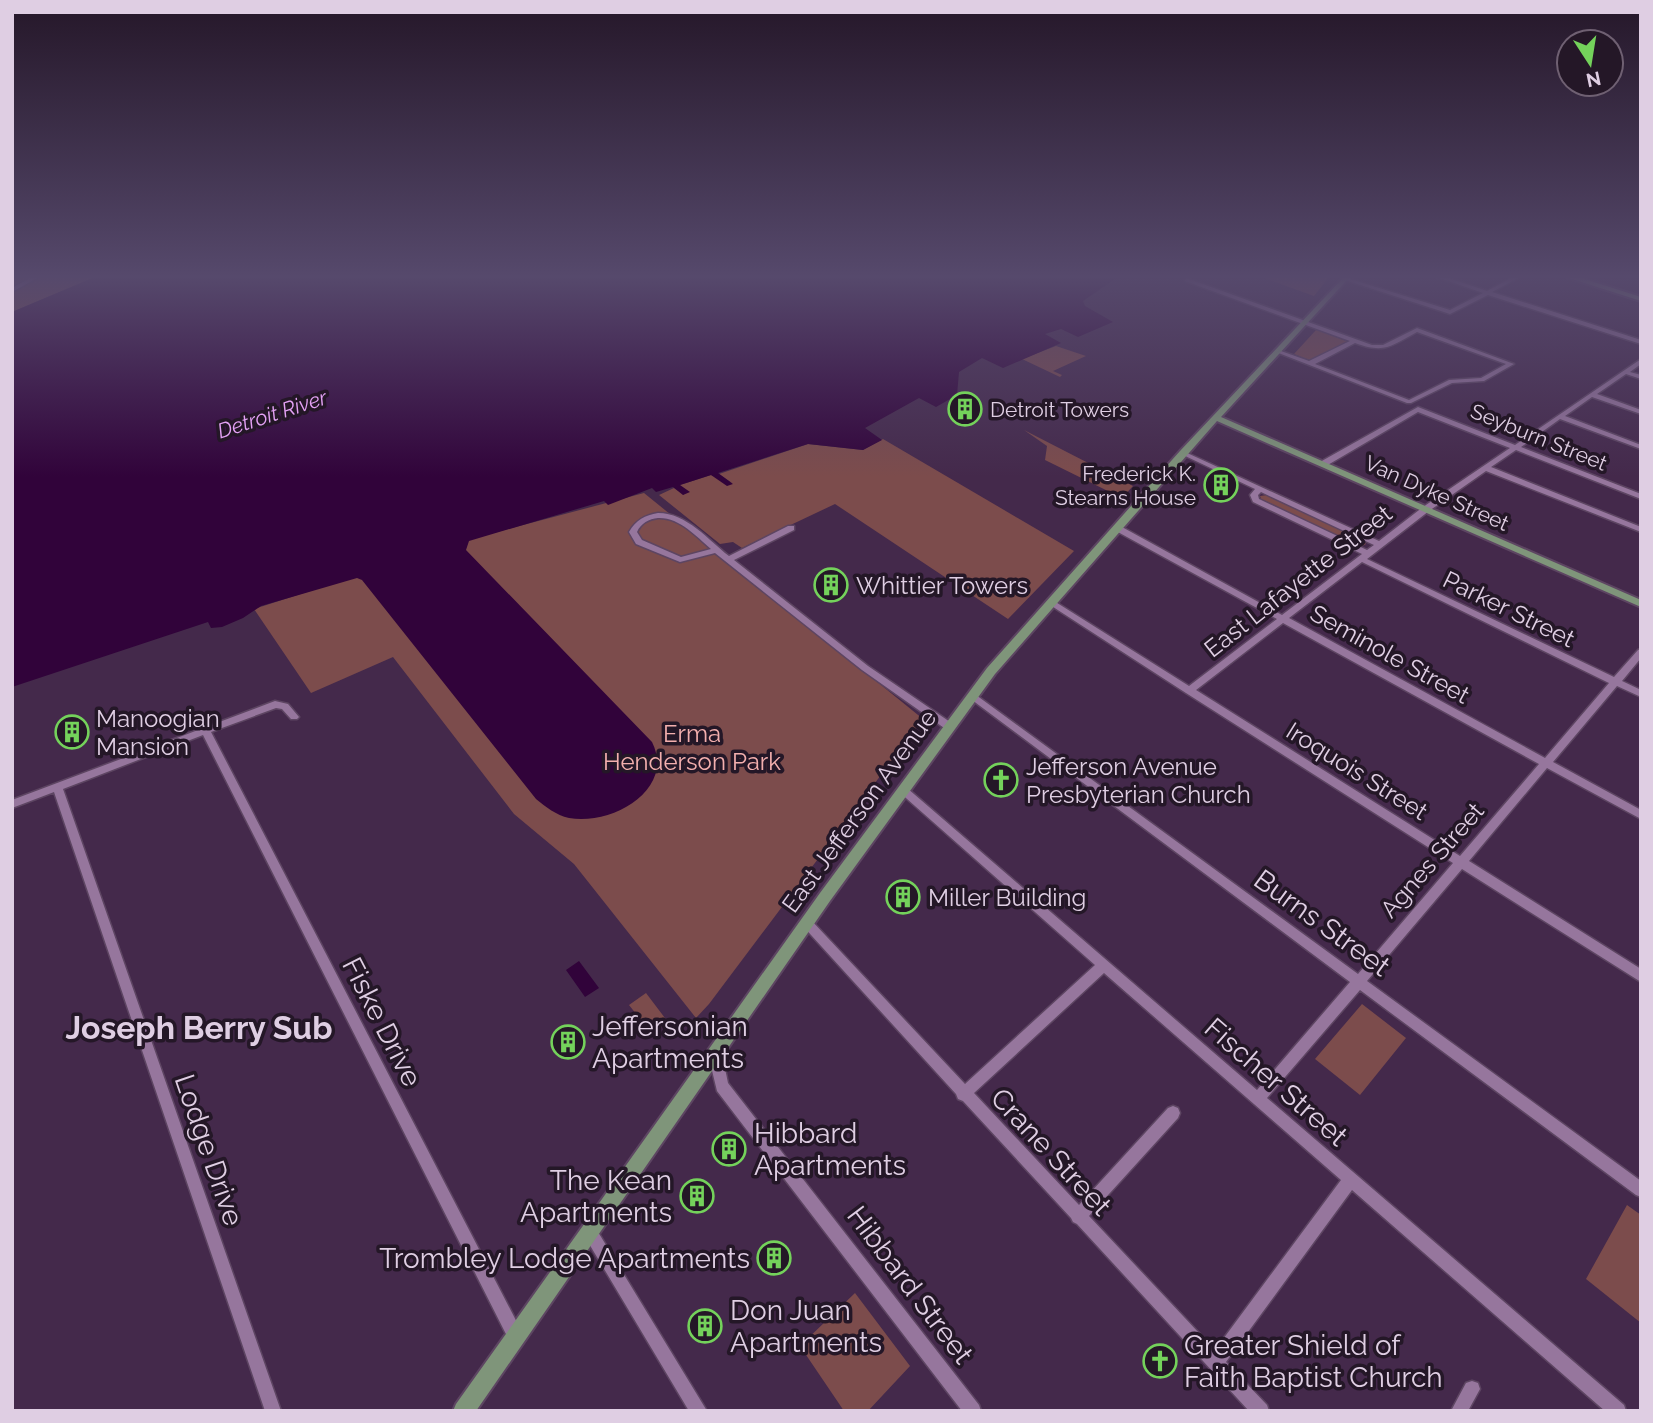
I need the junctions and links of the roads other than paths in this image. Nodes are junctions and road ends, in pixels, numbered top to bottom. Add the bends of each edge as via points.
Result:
1 (1287, 343) edge
2 (1350, 343) edge
3 (1363, 343) edge
4 (1389, 343) edge
5 (1454, 343) edge
6 (1279, 352) junction
7 (1641, 361) edge
8 (1310, 364) junction
9 (1625, 372) junction
10 (1641, 377) edge
11 (1592, 395) junction
12 (1641, 412) edge
13 (1560, 417) junction
14 (1217, 418) junction
15 (1516, 447) junction
16 (1641, 447) edge
17 (1183, 453) junction
18 (1323, 464) junction
19 (1486, 468) junction
20 (1260, 489) junction
21 (1641, 497) edge
22 (1426, 509) junction
23 (790, 528) dead end
24 (1119, 529) junction
25 (1641, 530) edge
26 (1379, 544) junction
27 (717, 550) junction
28 (1364, 556) junction
29 (728, 560) junction
30 (1051, 603) junction
31 (1641, 604) edge
32 (1283, 619) junction
33 (1641, 652) edge
34 (1615, 682) junction
35 (1189, 691) junction
36 (1641, 694) edge
37 (973, 696) junction
38 (294, 718) dead end
39 (950, 727) junction
40 (205, 730) junction
41 (1545, 763) junction
42 (57, 787) junction
43 (903, 791) junction
44 (12, 804) edge
45 (1641, 815) edge
46 (1461, 861) junction
47 (807, 924) junction
48 (1104, 965) junction
49 (1641, 976) edge
50 (1359, 981) junction
51 (715, 1053) junction
52 (963, 1094) junction
53 (1258, 1099) junction
54 (1173, 1113) dead end
55 (1351, 1179) junction
56 (1641, 1190) edge
57 (1078, 1217) junction
58 (590, 1232) junction
59 (516, 1336) junction
60 (1216, 1362) junction
61 (1472, 1388) dead end
62 (273, 1411) edge
63 (463, 1411) edge
64 (699, 1411) edge
65 (973, 1411) edge
66 (1261, 1411) edge
67 (1459, 1411) edge
68 (1618, 1411) edge

1 - 6 main road, East Jefferson Avenue
2 - 8 street
3 - 4 street via 1379,348
5 - 8 street via 1511,364 1482,380 1451,381 1409,402
6 - 8 street
6 - 14 main road, East Jefferson Avenue
7 - 9 street, East Lafayette Street
9 - 10 street
9 - 11 street, East Lafayette Street
11 - 12 street
11 - 13 street, East Lafayette Street
13 - 15 street, East Lafayette Street
13 - 16 street
14 - 17 main road, East Jefferson Avenue
14 - 18 main road, Van Dyke Street
15 - 18 street, Seyburn Street via 1416,409
15 - 19 street, East Lafayette Street
15 - 21 street, Seyburn Street
17 - 20 street, Parker Street
17 - 24 main road, East Jefferson Avenue
18 - 22 main road, Van Dyke Street
19 - 22 street, East Lafayette Street
19 - 25 street
20 - 26 street, Parker Street
20 - 28 street, Parker Street via 1254,495 1256,500
22 - 26 street, East Lafayette Street
22 - 31 main road, Van Dyke Street
23 - 29 street
24 - 30 main road, East Jefferson Avenue
24 - 32 street, Seminole Street
26 - 28 street, East Lafayette Street
27 - 27 street via 667,515 646,519 633,532 639,542 680,560
27 - 29 street
28 - 32 street, East Lafayette Street
28 - 34 street, Parker Street
29 - 39 street
30 - 35 street, Iroquois Street
30 - 37 main road, East Jefferson Avenue
32 - 35 street, East Lafayette Street
32 - 41 street, Seminole Street
33 - 34 street, Agnes Street
34 - 36 street, Parker Street
34 - 41 street, Agnes Street
35 - 46 street, Iroquois Street
37 - 39 main road, East Jefferson Avenue
37 - 50 street, Burns Street
38 - 40 street via 285,706 275,704
39 - 43 main road, East Jefferson Avenue
40 - 42 street
40 - 59 street, Fiske Drive
41 - 45 street, Seminole Street
41 - 46 street, Agnes Street
42 - 44 street
42 - 62 street, Lodge Drive
43 - 47 main road, East Jefferson Avenue
43 - 48 street, Fischer Street
46 - 49 street, Iroquois Street
46 - 50 street, Agnes Street
47 - 51 main road, East Jefferson Avenue
47 - 52 street, Crane Street
48 - 52 street
48 - 53 street, Fischer Street
50 - 53 street, Agnes Street
50 - 56 street, Burns Street
51 - 58 main road, East Jefferson Avenue
51 - 65 street, Hibbard Street via 722,1086
52 - 57 street, Crane Street
53 - 55 street, Fischer Street
54 - 57 street
55 - 60 street
55 - 68 street, Fischer Street
57 - 60 street, Crane Street
58 - 59 main road, East Jefferson Avenue
58 - 64 street
59 - 63 main road, East Jefferson Avenue
60 - 66 street, Crane Street
61 - 67 street

